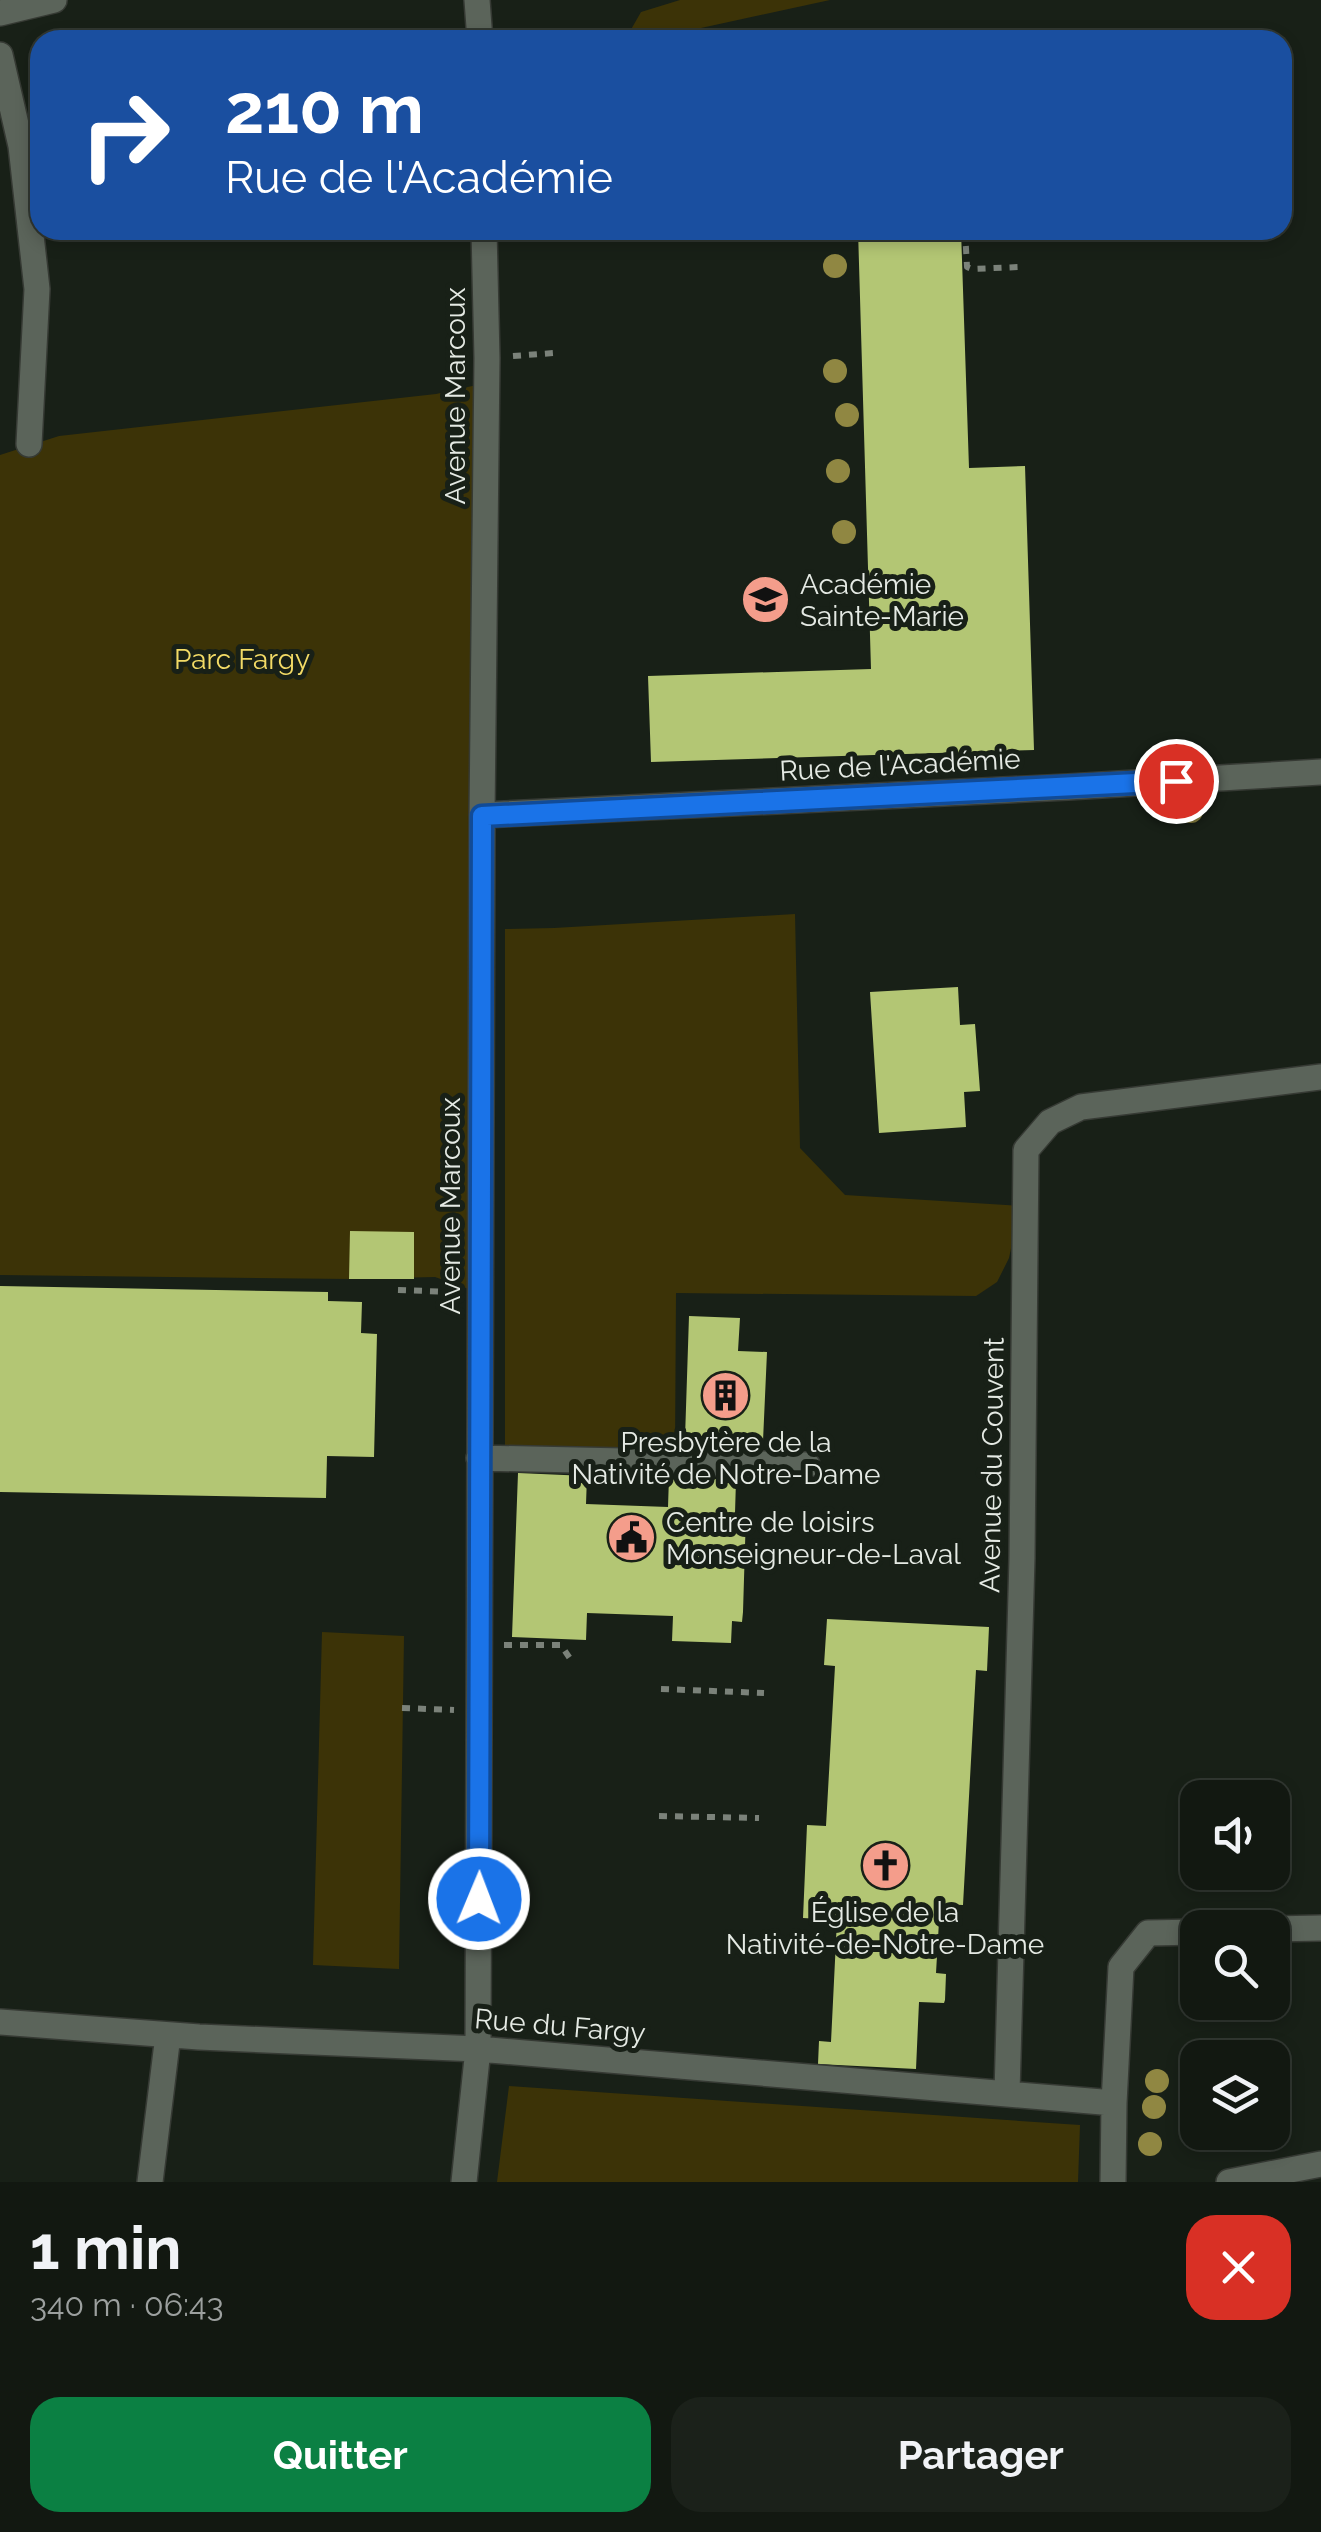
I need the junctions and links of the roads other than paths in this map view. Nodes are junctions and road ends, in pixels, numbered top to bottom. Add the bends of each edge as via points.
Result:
1 (54, 0) edge
2 (478, 0) edge
3 (0, 13) edge
4 (480, 30) edge
5 (0, 55) edge
6 (30, 226) edge
7 (32, 240) edge
8 (484, 240) edge
9 (30, 444) dead end
10 (1321, 772) edge
11 (482, 816) junction
12 (1321, 1077) edge
13 (479, 1458) junction
14 (807, 1465) dead end
15 (1321, 1928) edge
16 (1290, 1929) edge
17 (1180, 1933) edge
18 (0, 2022) edge
19 (168, 2035) junction
20 (478, 2048) junction
21 (1007, 2094) junction
22 (1114, 2103) junction
23 (1321, 2164) edge
24 (150, 2182) edge
25 (464, 2182) edge
26 (1113, 2182) edge
27 (1228, 2182) edge

1 - 3 street
2 - 4 street
5 - 6 street
7 - 9 street via 37,289
8 - 11 street, Avenue Marcoux
10 - 11 street, Rue de l'Académie
11 - 13 street, Avenue Marcoux
12 - 21 street, Avenue du Couvent via 1081,1108 1050,1122 1026,1150
13 - 14 street
13 - 20 street, Avenue Marcoux
15 - 16 street
17 - 22 street via 1148,1934 1122,1968
18 - 19 street, Rue du Fargy
19 - 20 street, Rue du Fargy
19 - 24 street
20 - 21 street, Rue du Fargy
20 - 25 street, Avenue Marcoux
21 - 22 street, Rue du Fargy
22 - 26 street
23 - 27 street

